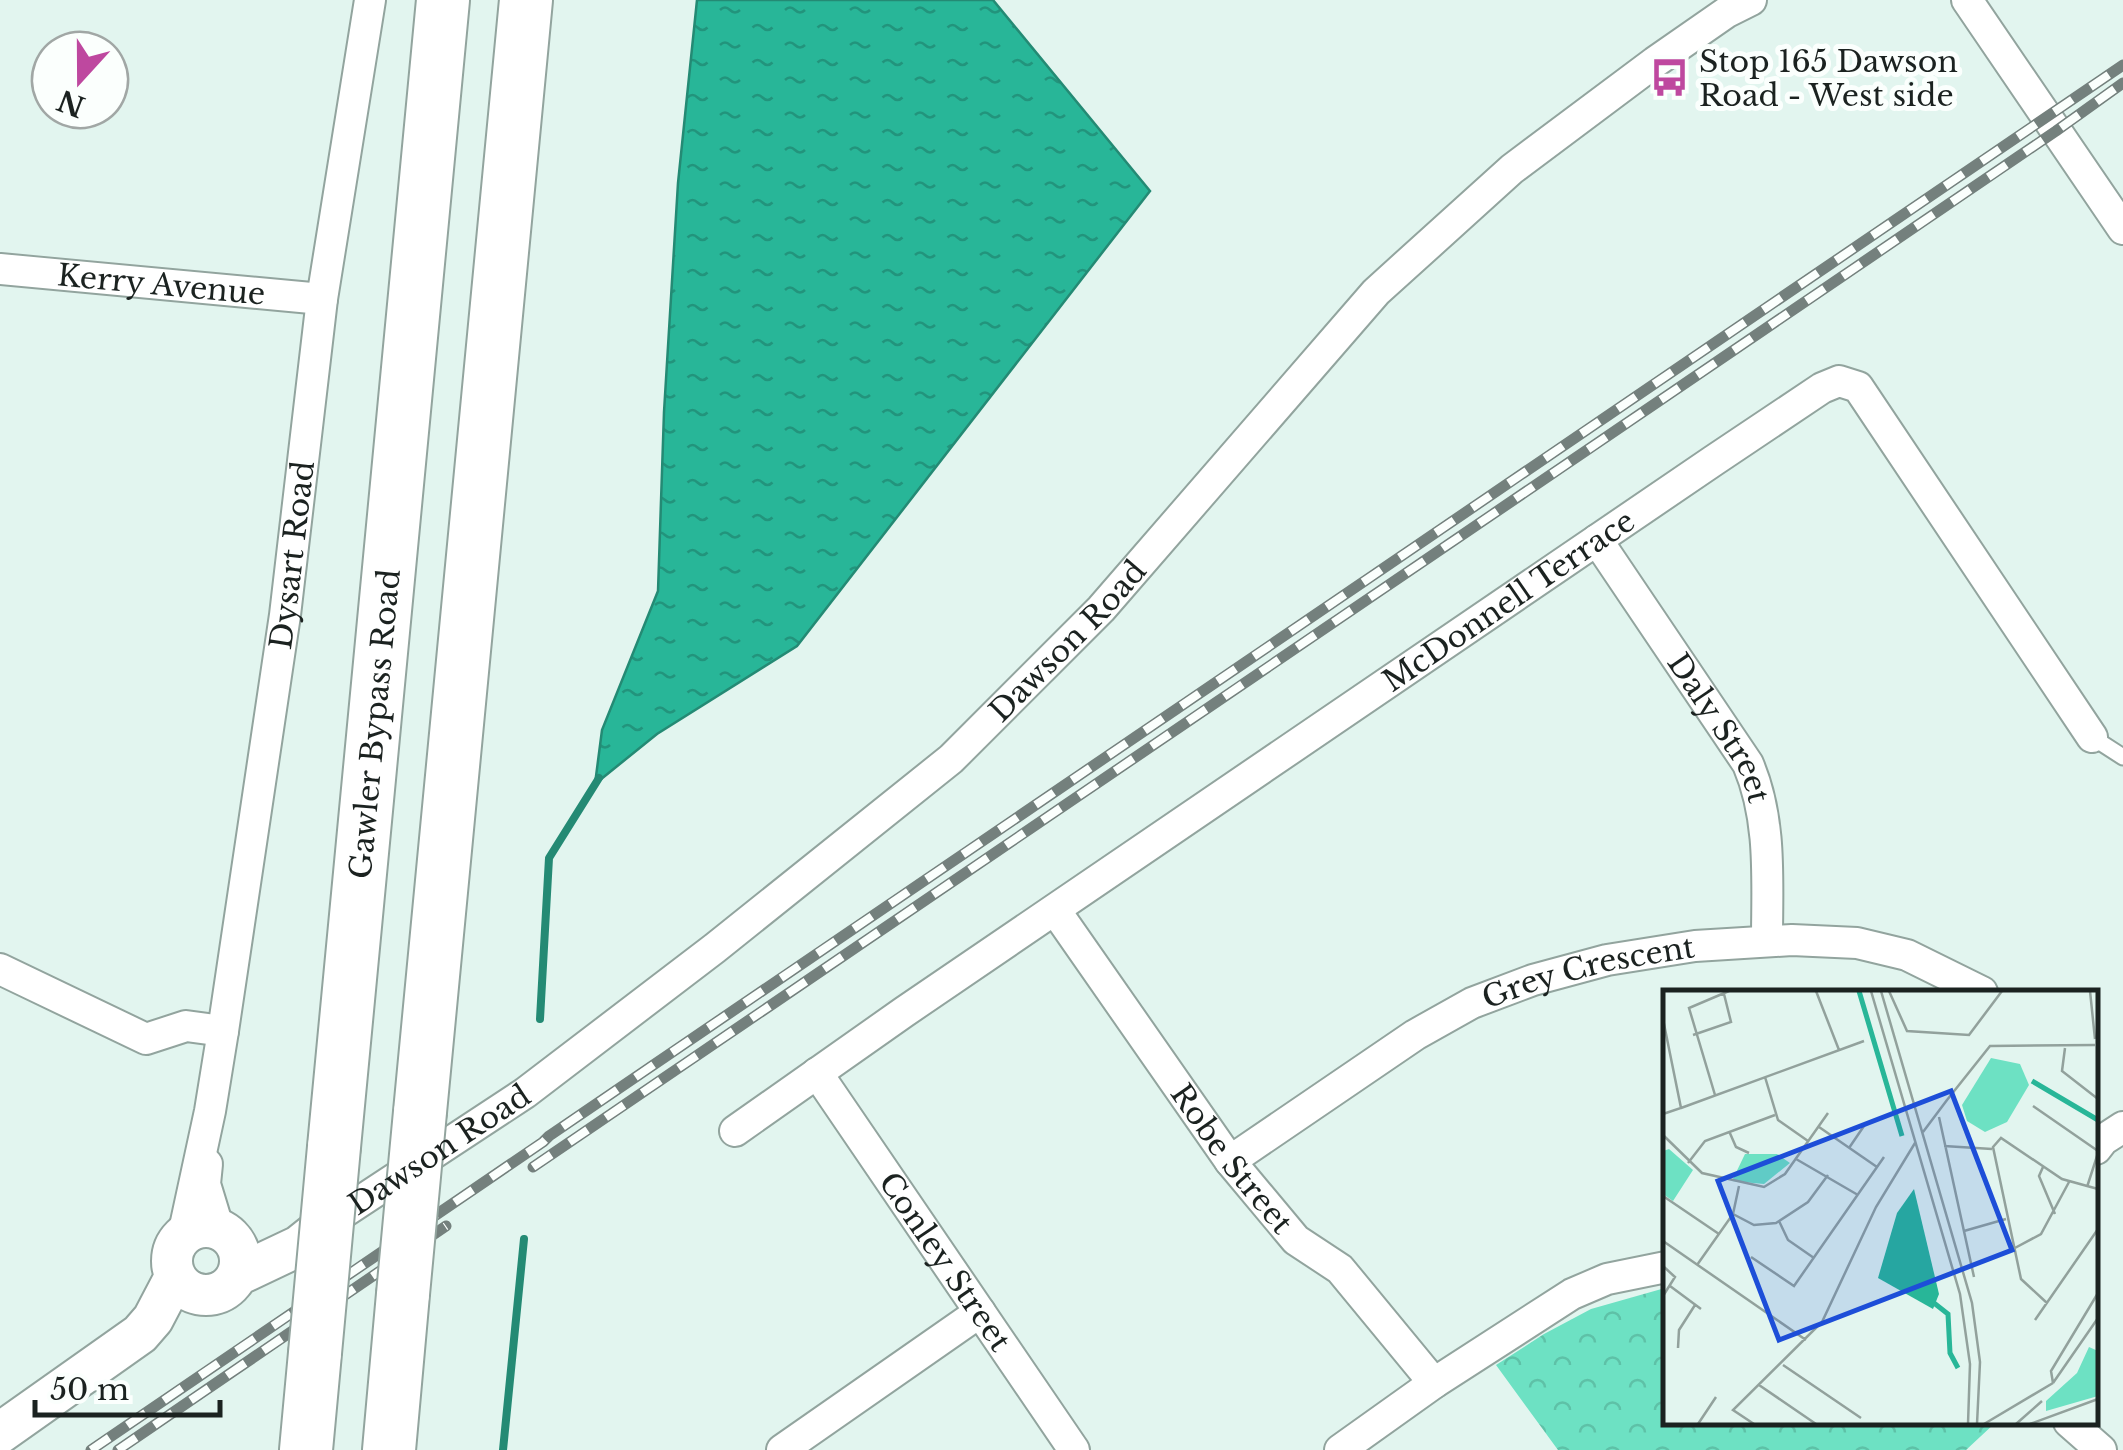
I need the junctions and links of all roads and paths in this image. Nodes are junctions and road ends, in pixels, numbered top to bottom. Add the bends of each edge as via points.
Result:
1 (370, 0) edge
2 (443, 0) edge
3 (526, 0) edge
4 (1750, 0) edge
5 (1966, 0) edge
6 (2123, 229) edge
7 (0, 269) edge
8 (322, 300) junction
9 (1597, 540) junction
10 (2092, 737) joint
11 (2123, 757) edge
12 (1056, 910) junction
13 (1767, 941) junction
14 (0, 968) edge
15 (1978, 990) edge
16 (223, 1031) junction
17 (817, 1073) junction
18 (735, 1130) dead end
19 (1230, 1162) junction
20 (329, 1222) junction
21 (210, 1234) junction
22 (1663, 1268) edge
23 (208, 1282) junction
24 (980, 1312) junction
25 (1434, 1383) junction
26 (2072, 1425) edge
27 (0, 1432) edge
28 (306, 1450) edge
29 (389, 1450) edge
30 (782, 1450) edge
31 (1074, 1450) edge
32 (1340, 1450) edge
33 (2101, 1450) edge

1 - 8 street, Dysart Road
2 - 28 highway, Gawler Bypass Road, bridge
3 - 29 highway, bridge
4 - 20 street, Dawson Road via 1654,62 1512,170 1376,292 1101,609 950,758 525,1092
5 - 6 street via 2004,45
7 - 8 street, Kerry Avenue
8 - 16 street, Dysart Road via 286,614
9 - 10 street, McDonnell Terrace via 1822,388 1840,381 1853,385
9 - 12 street, McDonnell Terrace
9 - 13 street, Daly Street via 1748,764 1764,821
10 - 11 lane
12 - 17 street, McDonnell Terrace
12 - 19 street, Robe Street
13 - 15 street, Grey Crescent via 1886,948
13 - 19 street, Grey Crescent via 1607,960 1472,1004 1415,1034
14 - 16 street via 146,1039 186,1026
16 - 21 street, Dysart Road via 205,1184
17 - 18 street, McDonnell Terrace
17 - 24 street, Conley Street
19 - 25 street, Robe Street via 1296,1240 1340,1268
20 - 21 street, Dawson Road via 262,1237
20 - 23 street, Dawson Road via 300,1246
21 - 23 street via 238,1250 240,1262
21 - 23 street via 173,1252 172,1265
22 - 25 street via 1572,1294
23 - 27 street
24 - 30 street
24 - 31 street, Conley Street
25 - 32 street
26 - 33 street

